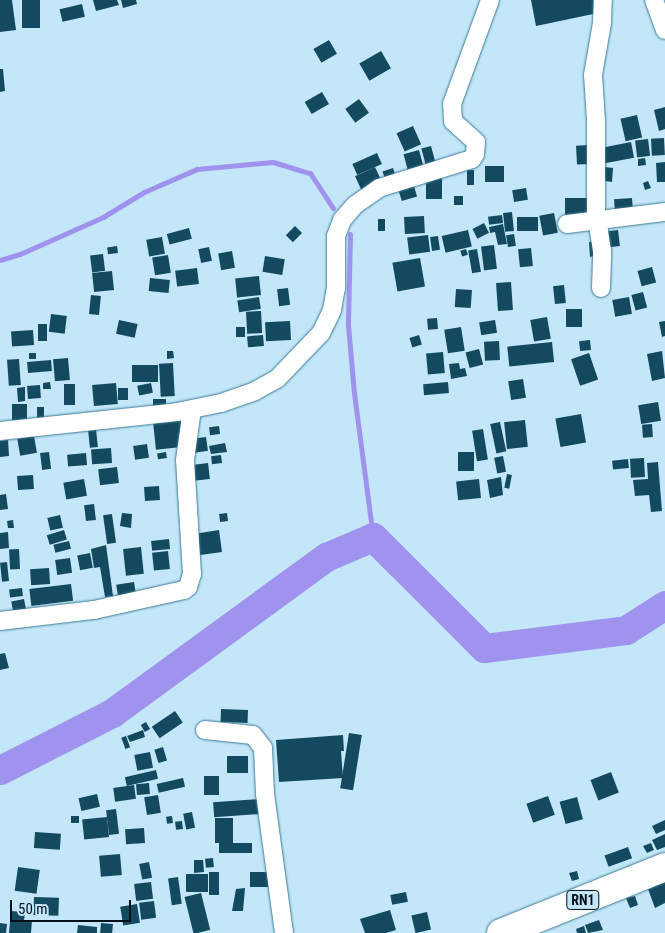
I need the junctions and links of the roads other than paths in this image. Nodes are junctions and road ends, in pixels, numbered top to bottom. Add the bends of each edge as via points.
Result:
1 (490, 0) edge
2 (603, 0) edge
3 (654, 0) edge
4 (665, 30) edge
5 (665, 212) edge
6 (598, 220) junction
7 (567, 224) dead end
8 (601, 288) dead end
9 (192, 409) junction
10 (0, 432) edge
11 (0, 621) edge
12 (205, 730) dead end
13 (665, 867) edge
14 (284, 933) edge
15 (502, 933) edge

1 - 9 street via 452,104 453,121 476,142 472,159 380,188 355,205 342,220 336,236 336,288 332,310 321,333 277,379 255,391
2 - 6 street via 593,75
3 - 4 street
5 - 6 street
6 - 7 street
6 - 8 street via 602,251
9 - 10 street
9 - 11 street via 186,460 192,574 188,587 94,610
12 - 14 street via 253,736 263,748 266,803
13 - 15 highway, RN1

